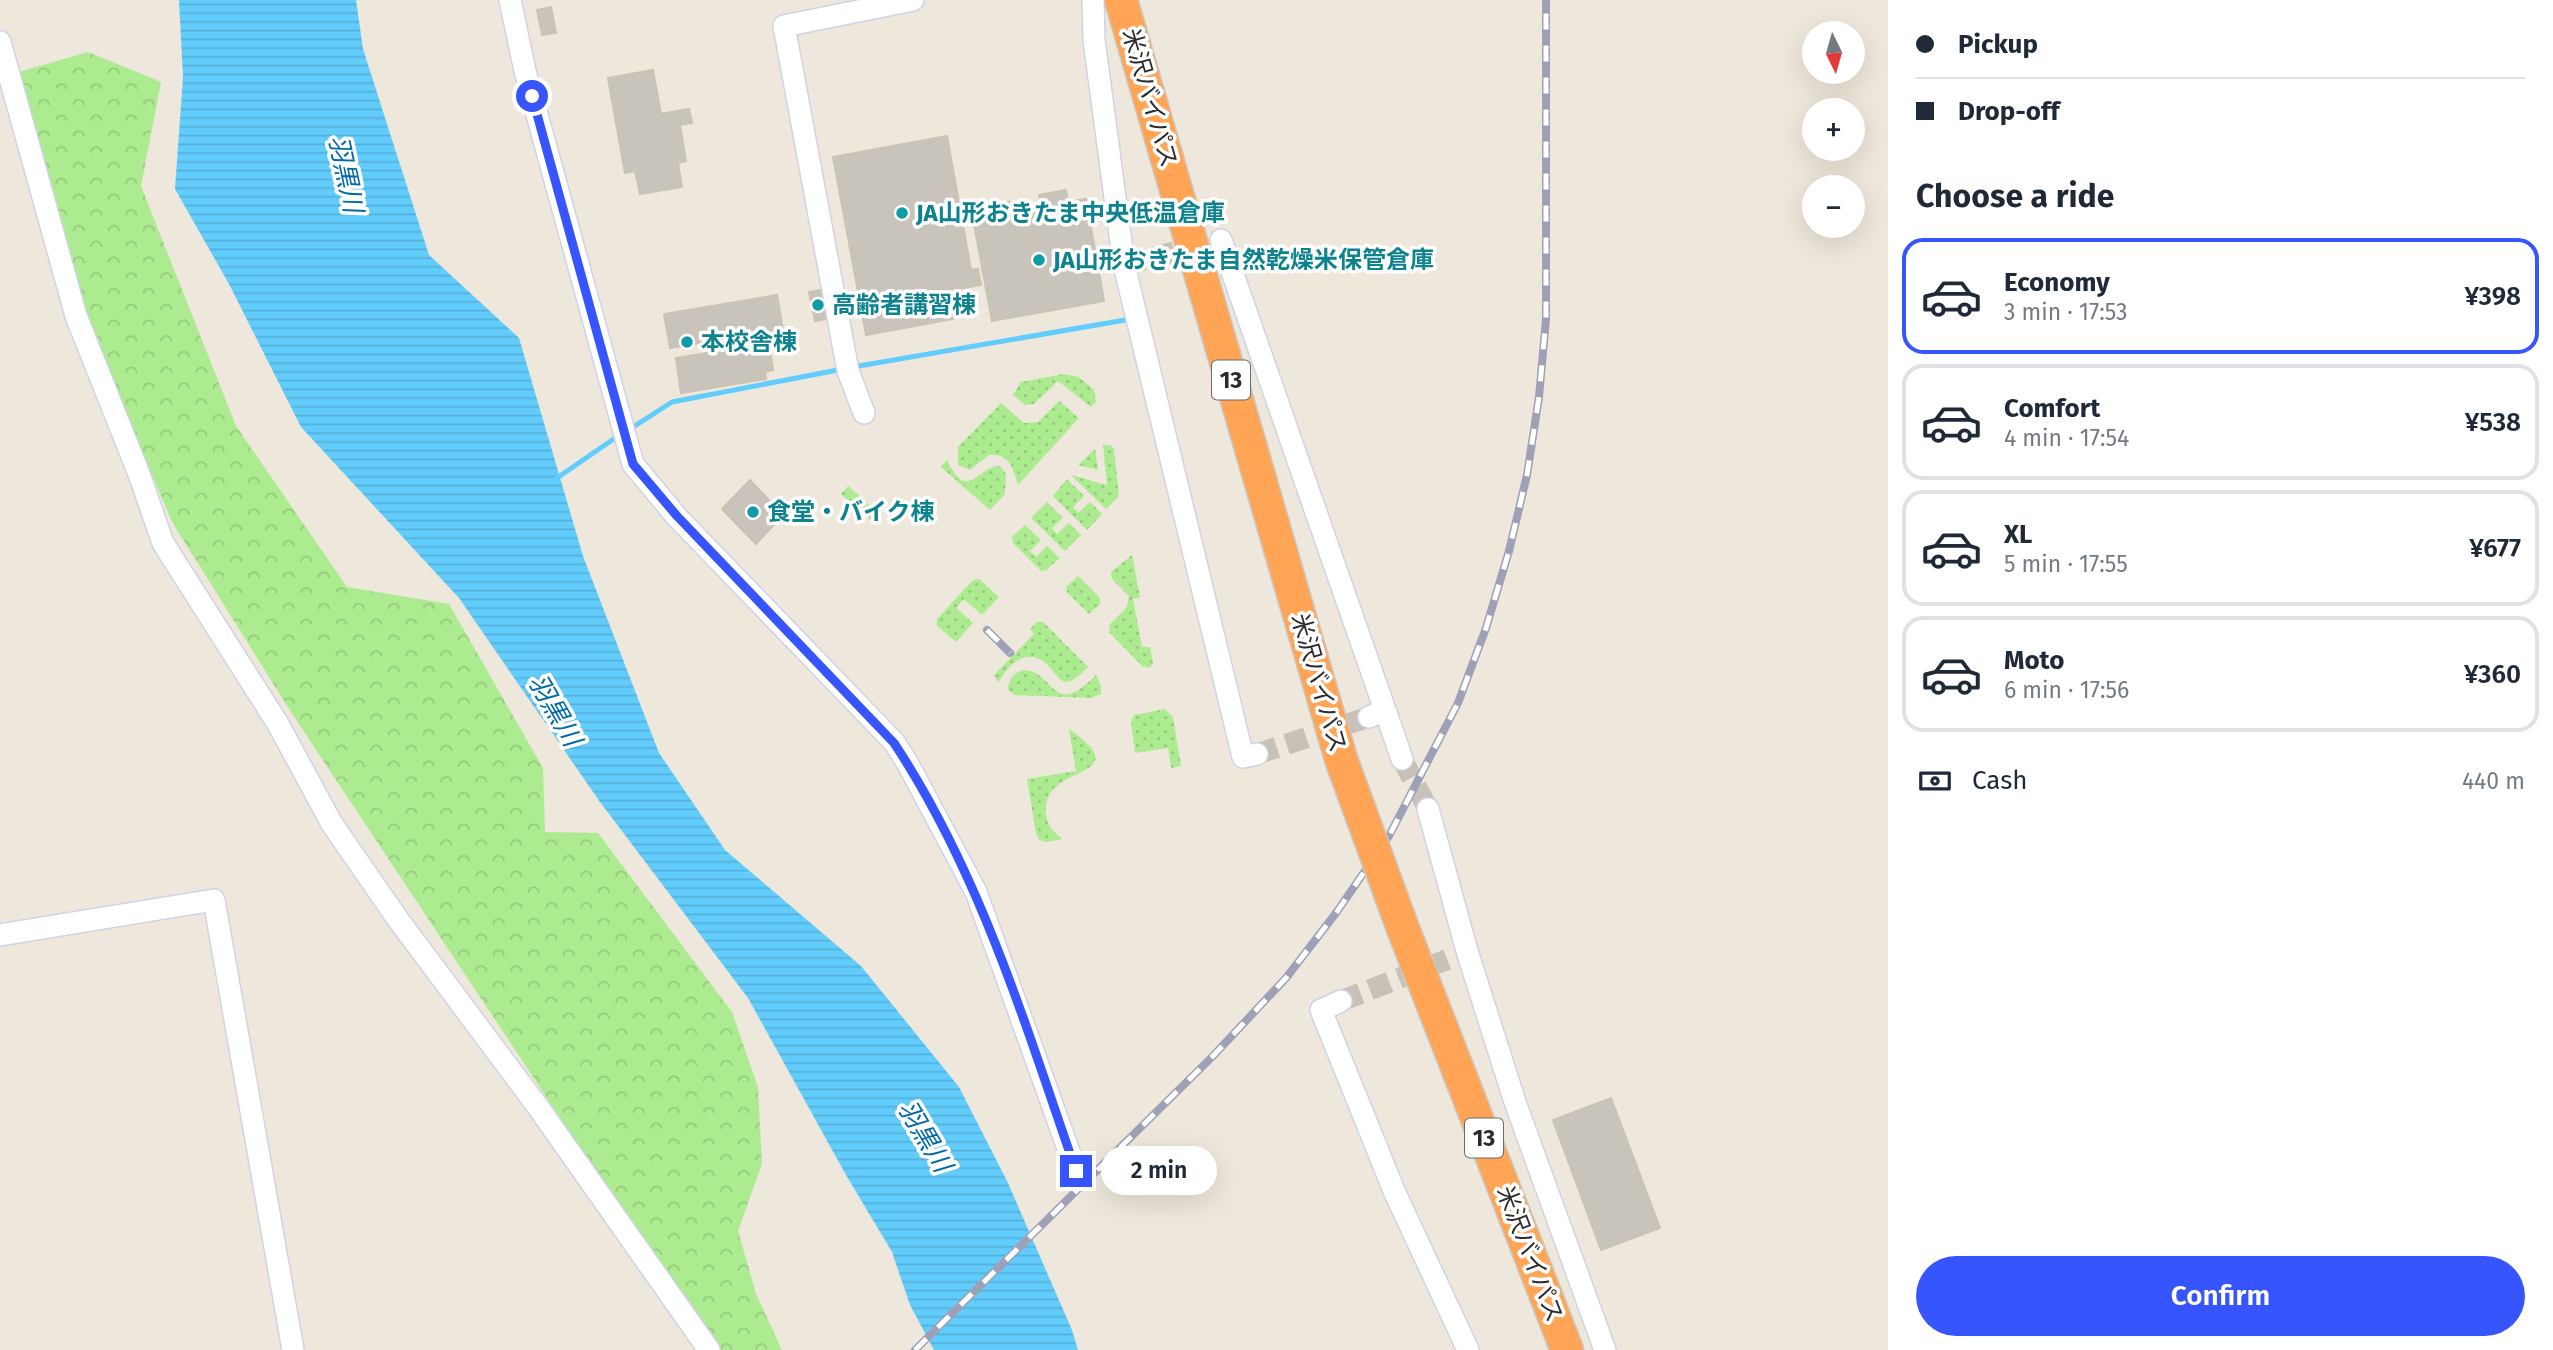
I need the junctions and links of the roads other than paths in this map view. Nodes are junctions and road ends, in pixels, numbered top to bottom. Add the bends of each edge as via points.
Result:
1 (510, 0) edge
2 (913, 0) edge
3 (1093, 0) edge
4 (1121, 0) edge
5 (0, 42) edge
6 (1221, 240) dead end
7 (864, 413) dead end
8 (1257, 754) dead end
9 (1402, 759) tunnel mouth
10 (1428, 808) tunnel mouth
11 (0, 935) edge
12 (1340, 1001) tunnel mouth
13 (1076, 1171) dead end
14 (293, 1350) edge
15 (709, 1350) edge
16 (1468, 1350) edge
17 (1567, 1350) edge
18 (1605, 1350) edge

1 - 13 street via 525,71 633,464 894,743 908,764 976,892
2 - 7 street via 783,26 847,366
3 - 8 street via 1094,40 1124,265 1243,757
4 - 17 highway, 米沢バイパス / 13, bridge via 1341,759
5 - 15 street via 76,316 163,543 278,724 332,824
6 - 9 street via 1377,714
10 - 18 street via 1461,954
11 - 14 street via 214,900
12 - 16 street via 1321,1010 1395,1193

